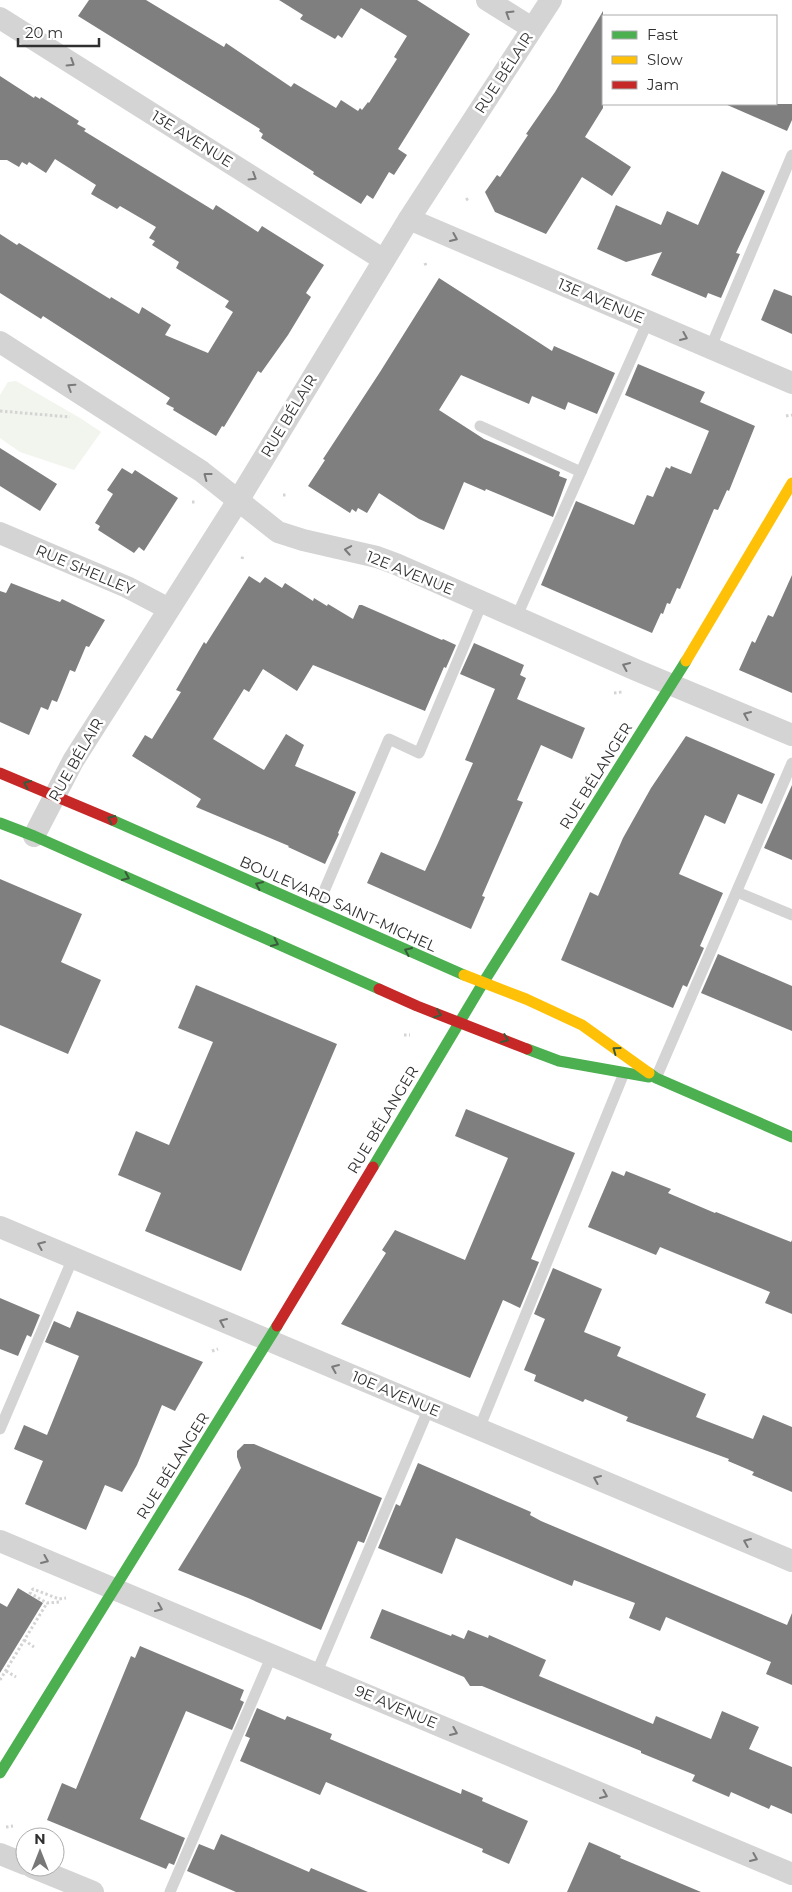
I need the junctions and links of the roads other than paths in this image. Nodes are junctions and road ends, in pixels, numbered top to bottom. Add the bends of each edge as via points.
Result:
1 (486, 0) edge
2 (551, 0) edge
3 (0, 18) edge
4 (532, 28) junction
5 (792, 155) edge
6 (409, 219) junction
7 (384, 260) junction
8 (648, 321) junction
9 (2, 348) edge
10 (710, 349) junction
11 (792, 383) edge
12 (480, 426) dead end
13 (581, 472) junction
14 (792, 484) edge
15 (239, 499) junction
16 (0, 534) edge
17 (482, 604) junction
18 (169, 609) junction
19 (516, 618) junction
20 (672, 684) junction
21 (792, 735) edge
22 (792, 763) edge
23 (0, 773) edge
24 (55, 796) junction
25 (0, 823) edge
26 (34, 836) junction
27 (737, 892) junction
28 (316, 910) junction
29 (792, 915) edge
30 (483, 983) junction
31 (459, 1022) junction
32 (624, 1073) junction
33 (656, 1078) junction
34 (792, 1137) edge
35 (0, 1227) edge
36 (73, 1258) junction
37 (268, 1341) junction
38 (429, 1408) junction
39 (0, 1429) edge
40 (479, 1429) junction
41 (0, 1541) edge
42 (792, 1561) edge
43 (114, 1589) junction
44 (272, 1655) junction
45 (316, 1674) junction
46 (0, 1773) edge
47 (0, 1854) edge
48 (15, 1860) edge
49 (792, 1874) edge
50 (56, 1877) edge
51 (93, 1892) edge
52 (170, 1892) edge

4 -> 1 street
2 - 4 street, RUE BÉLAIR
3 -> 7 street, 13E AVENUE
4 - 6 street, RUE BÉLAIR
5 - 10 lane
6 - 7 street, RUE BÉLAIR
6 -> 8 street, 13E AVENUE
7 - 15 street, RUE BÉLAIR
8 -> 10 street, 13E AVENUE
8 - 13 lane
15 -> 9 street, 12E AVENUE via 201,471
10 - 11 street, 13E AVENUE
12 - 13 lane
13 - 19 lane
14 - 20 main road, RUE BÉLANGER
17 -> 15 street, 12E AVENUE via 377,557 278,532
15 - 18 street, RUE BÉLAIR
16 - 18 street, RUE SHELLEY via 127,587
17 - 19 street, 12E AVENUE
17 - 28 lane via 419,753 389,739
18 - 24 street, RUE BÉLAIR via 73,761
20 -> 19 street, 12E AVENUE
21 -> 20 street, 12E AVENUE
20 - 30 main road, RUE BÉLANGER
22 - 27 lane
24 -> 23 main road, BOULEVARD SAINT-MICHEL
24 - 26 street, RUE BÉLAIR
28 -> 24 main road, BOULEVARD SAINT-MICHEL
25 - 26 main road, BOULEVARD SAINT-MICHEL
26 -> 31 main road, BOULEVARD SAINT-MICHEL
27 - 29 lane
27 - 33 lane
30 -> 28 main road, BOULEVARD SAINT-MICHEL
30 - 31 main road, RUE BÉLANGER
33 -> 30 main road, BOULEVARD SAINT-MICHEL via 582,1025
31 -> 32 main road, BOULEVARD SAINT-MICHEL via 559,1061
31 - 37 main road, RUE BÉLANGER
32 - 33 main road, BOULEVARD SAINT-MICHEL
32 - 40 lane
33 - 34 main road, BOULEVARD SAINT-MICHEL
36 -> 35 street, 10E AVENUE
37 -> 36 street, 10E AVENUE
36 - 39 lane
38 -> 37 street, 10E AVENUE
37 - 43 main road, RUE BÉLANGER
38 - 40 street, 10E AVENUE
38 - 45 lane
42 -> 40 street, 10E AVENUE
41 -> 43 street, 9E AVENUE
43 -> 44 street, 9E AVENUE
43 - 46 main road, RUE BÉLANGER
44 - 45 street, 9E AVENUE
44 - 52 lane
45 -> 49 street, 9E AVENUE
47 - 48 street
50 - 51 street

